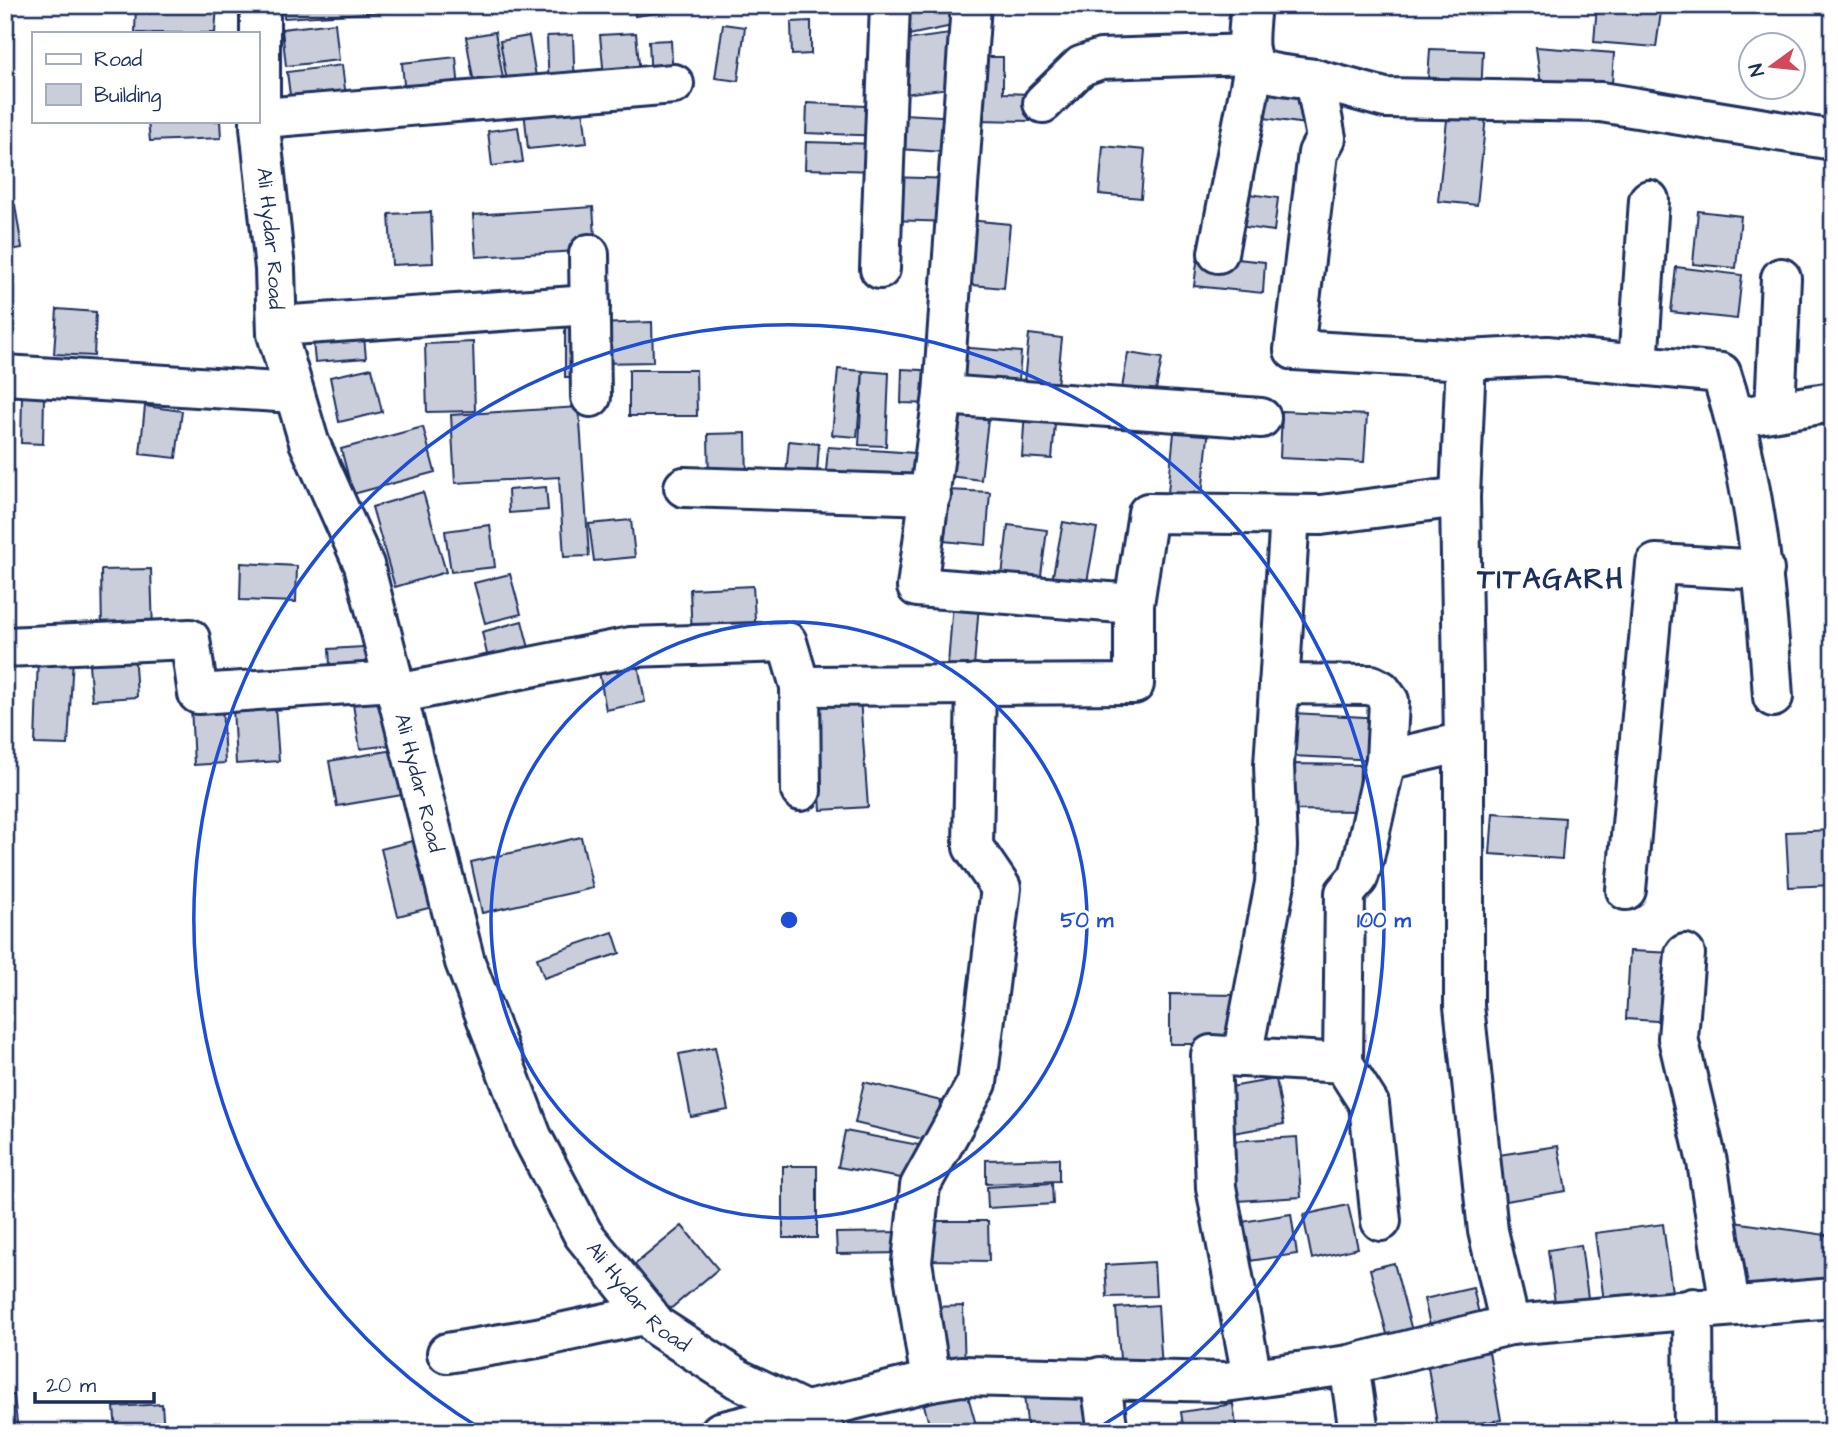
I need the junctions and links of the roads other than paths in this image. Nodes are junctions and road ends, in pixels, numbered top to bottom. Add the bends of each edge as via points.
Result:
1 (260, 5) edge
2 (890, 5) edge
3 (971, 5) edge
4 (1251, 5) edge
5 (1252, 60) junction
6 (1315, 79) junction
7 (674, 85) dead end
8 (1043, 103) dead end
9 (262, 118) junction
10 (1833, 140) edge
11 (1649, 200) dead end
12 (1218, 253) dead end
13 (589, 254) dead end
14 (880, 269) dead end
15 (1781, 278) dead end
16 (590, 305) junction
17 (277, 326) junction
18 (1466, 360) junction
19 (1638, 365) junction
20 (5, 375) edge
21 (294, 393) junction
22 (943, 395) junction
23 (591, 397) dead end
24 (1833, 402) edge
25 (1775, 409) junction
26 (1261, 418) dead end
27 (1736, 420) junction
28 (684, 487) dead end
29 (931, 495) junction
30 (1460, 497) junction
31 (1290, 515) junction
32 (1764, 570) junction
33 (1134, 604) junction
34 (5, 647) edge
35 (976, 684) junction
36 (1279, 684) junction
37 (800, 686) junction
38 (395, 687) junction
39 (1773, 696) dead end
40 (1464, 742) junction
41 (1386, 760) junction
42 (800, 791) dead end
43 (1626, 890) dead end
44 (1685, 954) dead end
45 (1242, 1057) junction
46 (1343, 1063) junction
47 (1381, 1221) dead end
48 (1833, 1298) edge
49 (1712, 1307) junction
50 (648, 1314) junction
51 (1510, 1325) junction
52 (447, 1353) dead end
53 (1349, 1364) junction
54 (1100, 1377) junction
55 (1252, 1377) junction
56 (931, 1381) junction
57 (816, 1422) edge
58 (720, 1432) edge
59 (1108, 1432) edge
60 (1359, 1432) edge
61 (1694, 1432) edge

1 - 9 street, Ali Hydar Road
2 - 14 street
3 - 22 street
4 - 5 street via 1247,42
5 - 6 street via 1262,73
5 - 8 street via 1101,59 1082,66
5 - 12 street
6 - 10 street via 1385,98 1601,102
6 - 18 street via 1326,138 1318,153 1294,349
7 - 9 street
9 - 17 street, Ali Hydar Road
11 - 19 street
13 - 16 street
15 - 25 street
16 - 17 street
16 - 23 street
17 - 21 street, Ali Hydar Road
18 - 19 street via 1547,356
18 - 30 street
19 - 27 street via 1721,373
20 - 21 street
21 - 38 street, Ali Hydar Road via 309,442 364,565
22 - 26 street
22 - 29 street
24 - 25 street
25 - 27 street
27 - 32 street
28 - 29 street
29 - 33 street via 917,587
30 - 31 street
30 - 40 street
31 - 33 street via 1149,513
31 - 36 street
32 - 39 street
32 - 43 street via 1656,564
33 - 35 street via 1134,684
34 - 38 street via 190,639 198,694
35 - 37 street
35 - 56 street via 973,847 1001,888 977,1083 920,1186 912,1262
36 - 41 street via 1371,685 1381,690 1389,701
36 - 45 street via 1275,883
37 - 38 street via 787,642 630,647
37 - 42 street
38 - 50 street, Ali Hydar Road via 465,962 532,1137 583,1234
40 - 41 street
40 - 51 street via 1464,1006 1488,1231
41 - 46 street via 1363,862 1358,878 1345,893
44 - 49 street via 1678,1038 1710,1176
45 - 46 street
45 - 55 street via 1210,1055 1216,1187
46 - 47 street via 1369,1104
48 - 49 street
49 - 51 street
49 - 61 street
50 - 52 street
50 - 57 street, Ali Hydar Road via 658,1327 738,1379
51 - 53 street
53 - 55 street
53 - 60 street
54 - 55 street via 1225,1382
54 - 56 street via 961,1376
54 - 59 street
56 - 57 street
57 - 58 street

